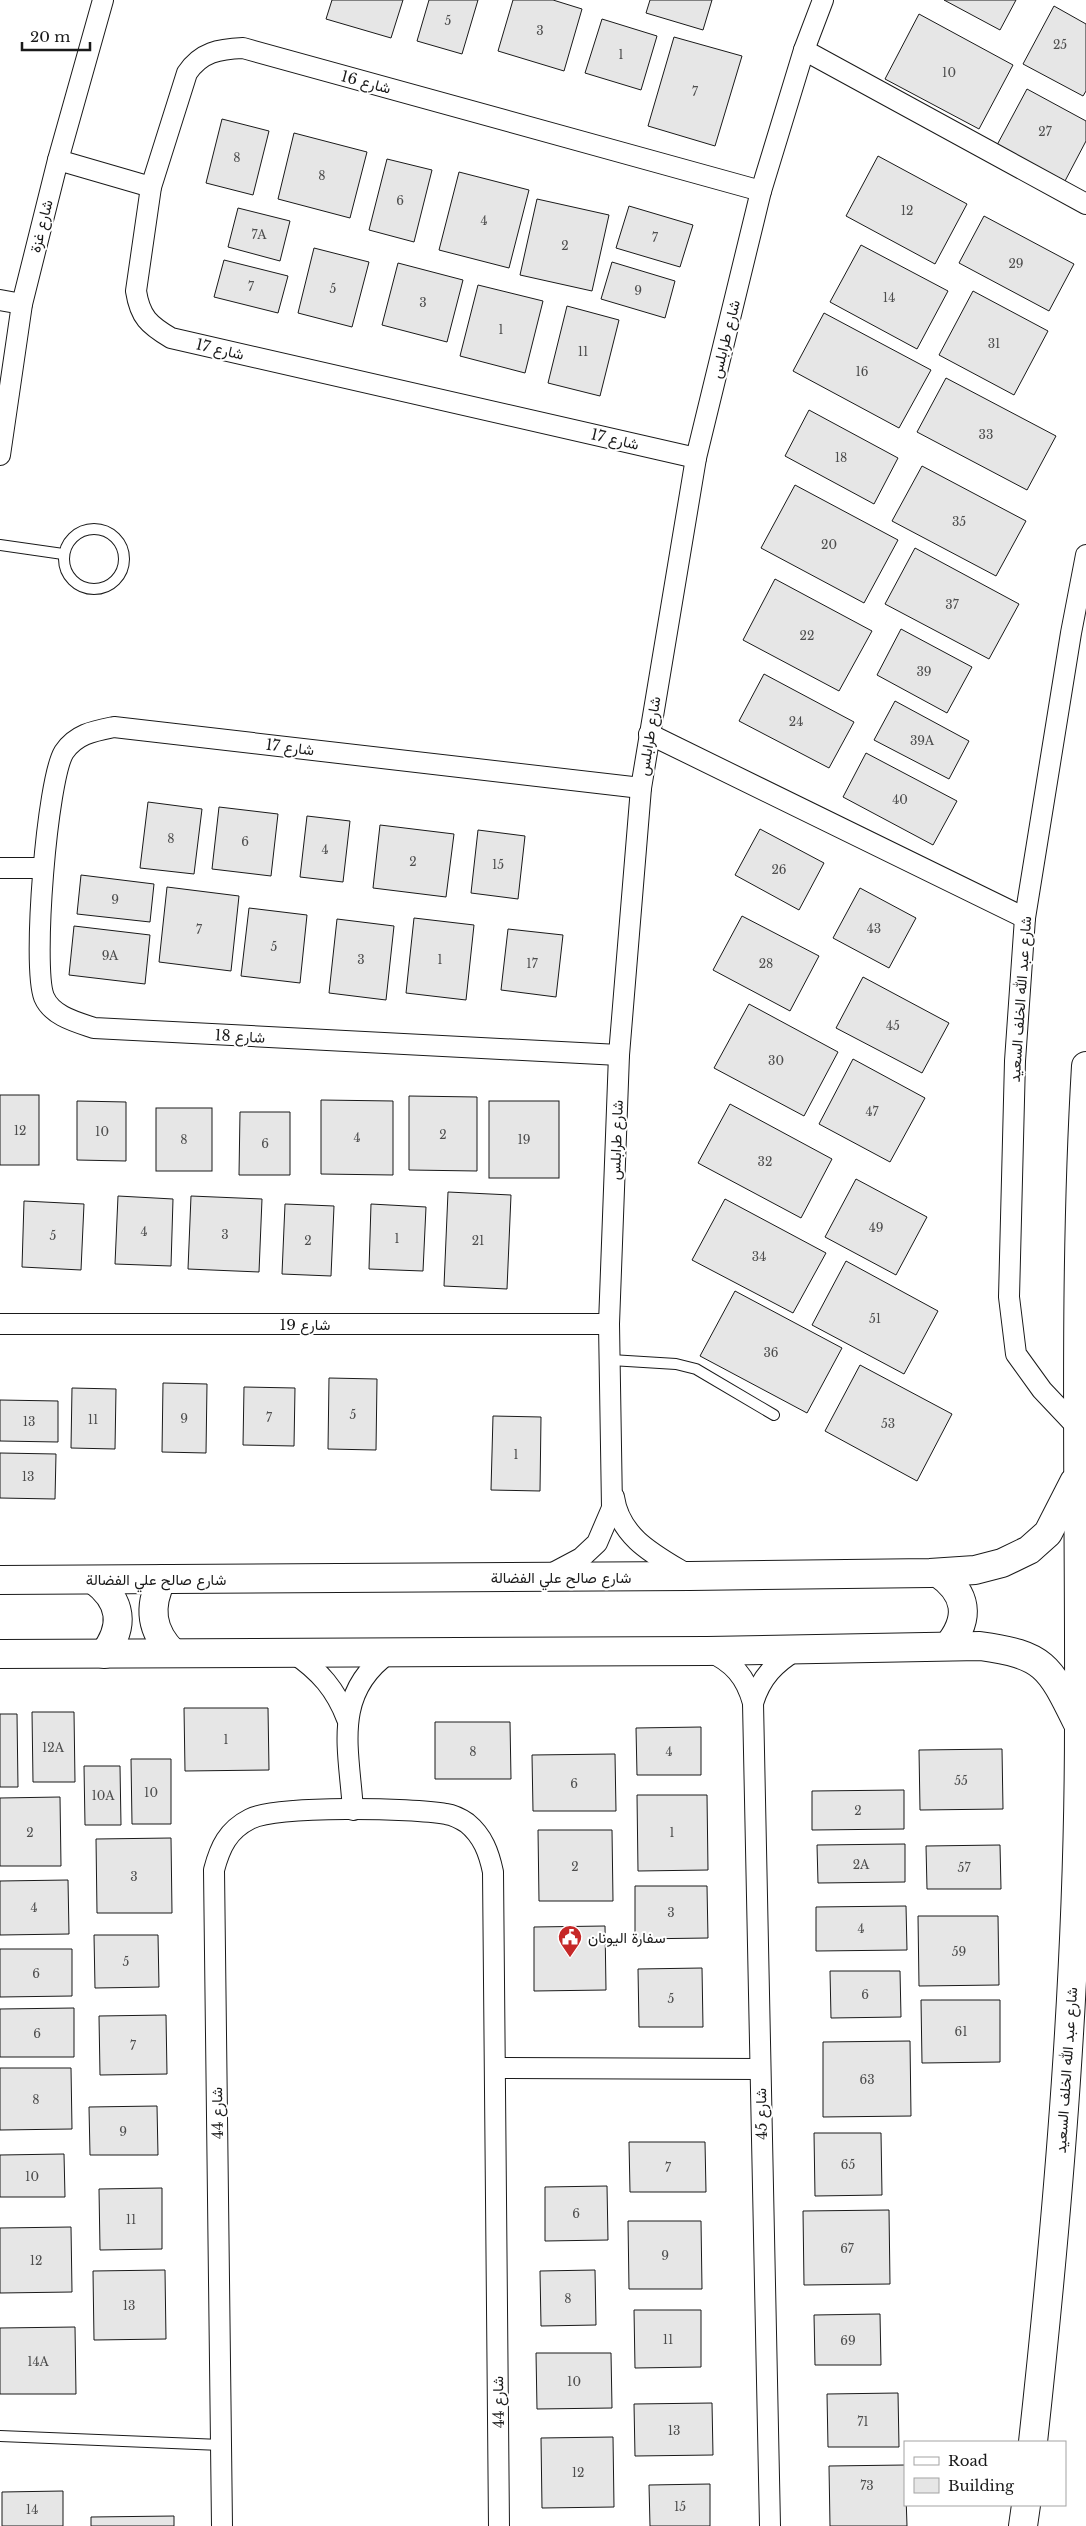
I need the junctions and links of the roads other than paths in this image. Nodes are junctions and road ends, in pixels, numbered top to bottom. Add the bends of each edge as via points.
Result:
1 (103, 0) edge
2 (823, 0) edge
3 (804, 50) junction
4 (58, 160) junction
5 (151, 187) junction
6 (761, 191) junction
7 (1086, 204) edge
8 (0, 300) edge
9 (22, 304) junction
10 (0, 455) edge
11 (696, 458) junction
12 (0, 545) edge
13 (63, 554) junction
14 (1086, 555) edge
15 (649, 734) junction
16 (641, 788) junction
17 (0, 868) edge
18 (42, 868) junction
19 (1025, 918) junction
20 (619, 1055) junction
21 (1086, 1066) edge
22 (0, 1324) edge
23 (610, 1324) junction
24 (611, 1360) junction
25 (774, 1415) dead end
26 (1076, 1426) junction
27 (1077, 1476) junction
28 (614, 1493) junction
29 (938, 1573) junction
30 (690, 1576) junction
31 (546, 1577) junction
32 (0, 1580) edge
33 (94, 1580) junction
34 (162, 1580) junction
35 (948, 1646) junction
36 (798, 1649) junction
37 (707, 1651) junction
38 (173, 1653) junction
39 (388, 1653) junction
40 (0, 1654) edge
41 (104, 1654) junction
42 (294, 1654) junction
43 (752, 1703) junction
44 (347, 1719) junction
45 (1079, 1726) junction
46 (353, 1810) junction
47 (1080, 1954) edge
48 (1086, 2024) edge
49 (1068, 2045) junction
50 (494, 2068) junction
51 (760, 2069) junction
52 (0, 2436) edge
53 (1032, 2441) edge
54 (221, 2445) junction
55 (1026, 2506) edge
56 (222, 2526) edge
57 (499, 2526) edge
58 (770, 2526) edge
59 (1023, 2526) edge

1 - 4 street, شارع غزة
2 - 3 street, شارع طرابلس
3 - 6 street, شارع طرابلس
3 - 7 street
4 - 5 street
4 - 9 street, شارع غزة
5 - 6 street, شارع 16 via 187,73 194,62 207,53 243,48
5 - 11 street, شارع 17 via 136,292 139,308 147,321 171,338
6 - 11 street, شارع طرابلس
8 - 9 street
9 - 10 street, شارع غزة
11 - 15 street, شارع طرابلس
12 - 13 lane
13 - 13 lane via 69,576 88,589 96,590 110,584 121,573 124,564 121,546 108,532 99,530 80,532 72,538
14 - 19 street, شارع عبد الله الخلف السعيد
15 - 16 street, شارع طرابلس
15 - 19 street
16 - 18 street, شارع 17 via 114,727 89,732 74,740 64,752 57,768
16 - 20 street, شارع طرابلس
17 - 18 street
18 - 20 street, شارع 18 via 40,978 44,997 54,1011 94,1028
19 - 26 street, شارع عبد الله الخلف السعيد via 1015,1061 1009,1297 1016,1354 1042,1390
20 - 23 street, شارع طرابلس
21 - 26 street, شارع عبد الله الخلف السعيد
22 - 23 street, شارع 19
23 - 24 street, شارع طرابلس
24 - 25 lane via 676,1364 696,1369
24 - 28 street, شارع طرابلس
26 - 27 street, شارع عبد الله الخلف السعيد
27 - 29 street, شارع صالح علي الفضالة via 1048,1533 1029,1550 1002,1563 975,1570
27 - 45 street, شارع عبد الله الخلف السعيد
28 - 30 street, شارع طرابلس via 616,1510 626,1530 644,1548
28 - 31 street, شارع طرابلس via 612,1508 597,1543 581,1558
29 - 30 street, شارع صالح علي الفضالة
29 - 35 street via 950,1581 963,1606 957,1635
30 - 31 street, شارع صالح علي الفضالة
31 - 34 street, شارع صالح علي الفضالة
32 - 33 street, شارع صالح علي الفضالة
33 - 34 street, شارع صالح علي الفضالة
33 - 41 street via 114,1600 118,1614 118,1629
34 - 38 street via 156,1592 153,1619 160,1638
35 - 36 street
35 - 45 street via 1013,1650 1033,1658 1051,1674
36 - 37 street
36 - 43 street, شارع 45 via 770,1669 758,1686
37 - 39 street
37 - 43 street, شارع 45 via 736,1668 748,1685
38 - 41 street
38 - 42 street
39 - 42 street
39 - 44 street via 367,1671 357,1686
40 - 41 street
42 - 44 street via 318,1670 330,1685
43 - 51 street, شارع 45
44 - 46 street
45 - 47 street, شارع عبد الله الخلف السعيد
46 - 50 street, شارع 44 via 449,1815 466,1823 484,1845 493,1872
46 - 54 street, شارع 44 via 268,1813 251,1819 226,1838 218,1852 214,1870
47 - 49 street, شارع عبد الله الخلف السعيد
48 - 49 street via 1075,2032
49 - 53 street, شارع عبد الله الخلف السعيد via 1053,2263
50 - 51 street
50 - 57 street, شارع 44
51 - 58 street, شارع 45
52 - 54 lane
54 - 56 street, شارع 44
55 - 59 street

